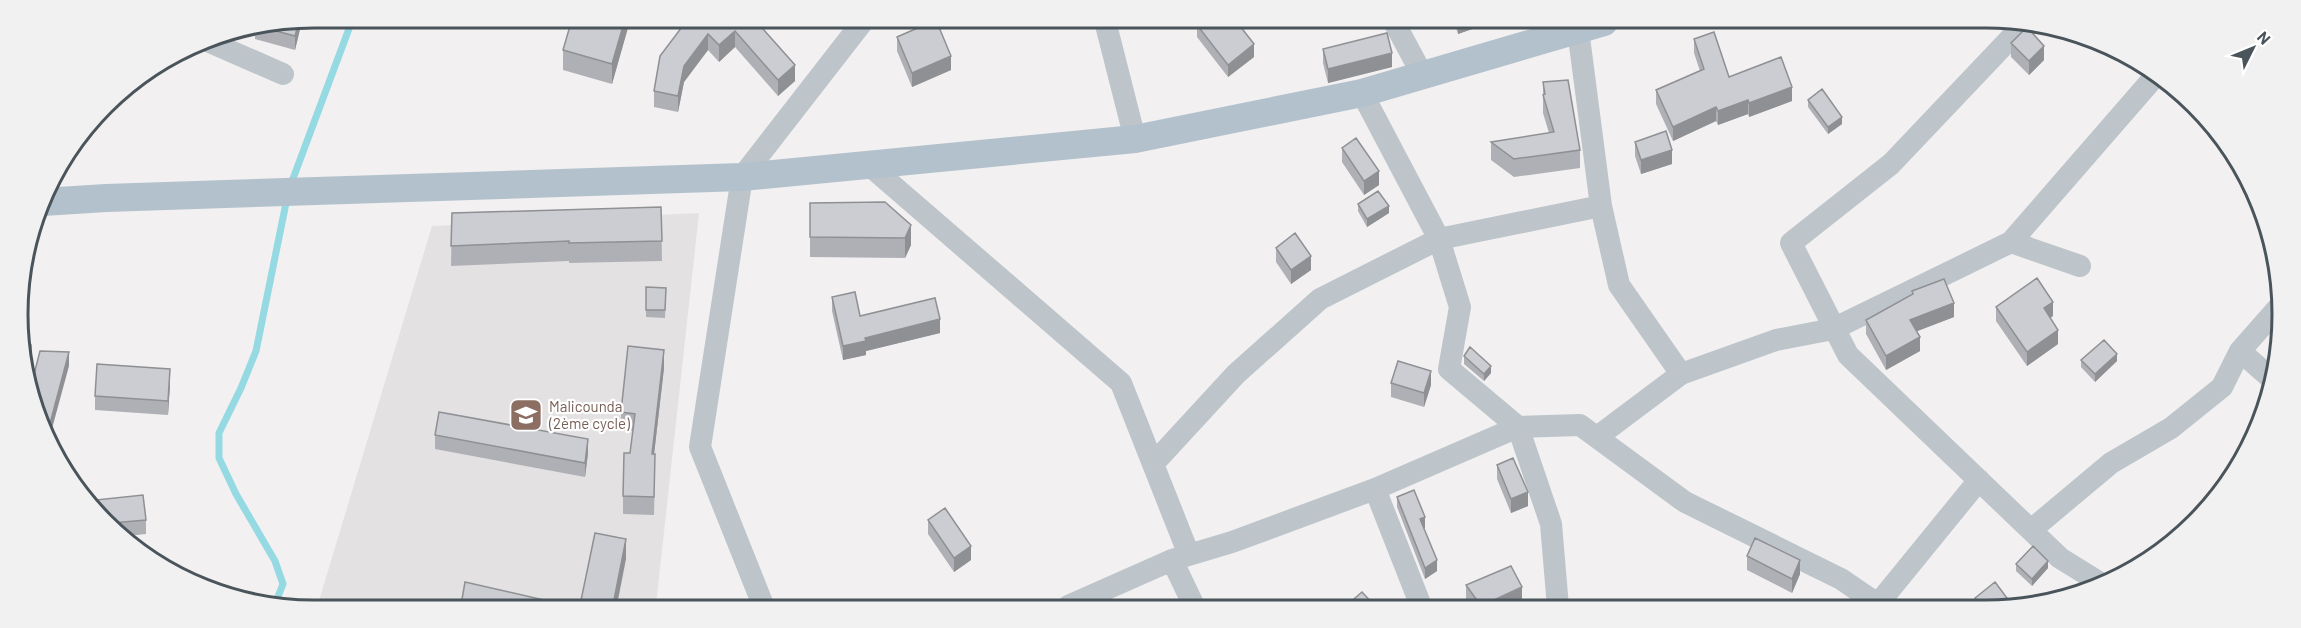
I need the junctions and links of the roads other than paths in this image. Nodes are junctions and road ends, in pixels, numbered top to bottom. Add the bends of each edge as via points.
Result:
1 (858, 28) edge
2 (1107, 28) edge
3 (1398, 28) edge
4 (1576, 28) edge
5 (1586, 28) edge
6 (2018, 30) edge
7 (218, 46) edge
8 (283, 74) dead end
9 (1423, 76) junction
10 (2151, 81) edge
11 (1362, 93) junction
12 (1135, 139) junction
13 (869, 165) junction
14 (742, 177) junction
15 (52, 202) edge
16 (1600, 206) junction
17 (1439, 239) junction
18 (2011, 242) junction
19 (2080, 266) dead end
20 (2272, 315) edge
21 (1833, 329) junction
22 (2240, 351) junction
23 (1681, 374) junction
24 (2266, 374) edge
25 (1518, 428) junction
26 (1597, 437) junction
27 (1153, 464) junction
28 (1979, 480) junction
29 (1375, 489) junction
30 (2031, 530) junction
31 (1180, 557) junction
32 (2094, 579) edge
33 (761, 600) edge
34 (1082, 600) edge
35 (1192, 600) edge
36 (1419, 600) edge
37 (1557, 600) edge
38 (1866, 600) edge
39 (1873, 600) edge

1 - 14 street
2 - 12 street
3 - 9 street
4 - 9 main road
5 - 16 street
6 - 21 street via 1891,164 1791,243
7 - 8 street
9 - 11 main road
10 - 18 street
11 - 12 main road
11 - 17 street
12 - 13 main road
13 - 14 main road
13 - 27 street via 1121,383
14 - 15 main road
14 - 33 street via 700,447
16 - 17 street
16 - 23 street via 1619,285
17 - 25 street via 1460,307 1449,369
17 - 27 street via 1320,299 1236,374
18 - 19 street
18 - 21 street
20 - 22 street
21 - 23 street via 1776,340
21 - 28 street via 1848,355
22 - 24 street
22 - 30 street via 2222,387 2171,428 2111,463
23 - 26 street
25 - 26 street via 1580,425
25 - 29 street
25 - 37 street via 1551,524
26 - 38 street via 1685,502 1841,579
27 - 31 street
28 - 30 street
28 - 39 street
29 - 31 street
29 - 36 street
30 - 32 street via 2060,558
31 - 34 street
31 - 35 street

